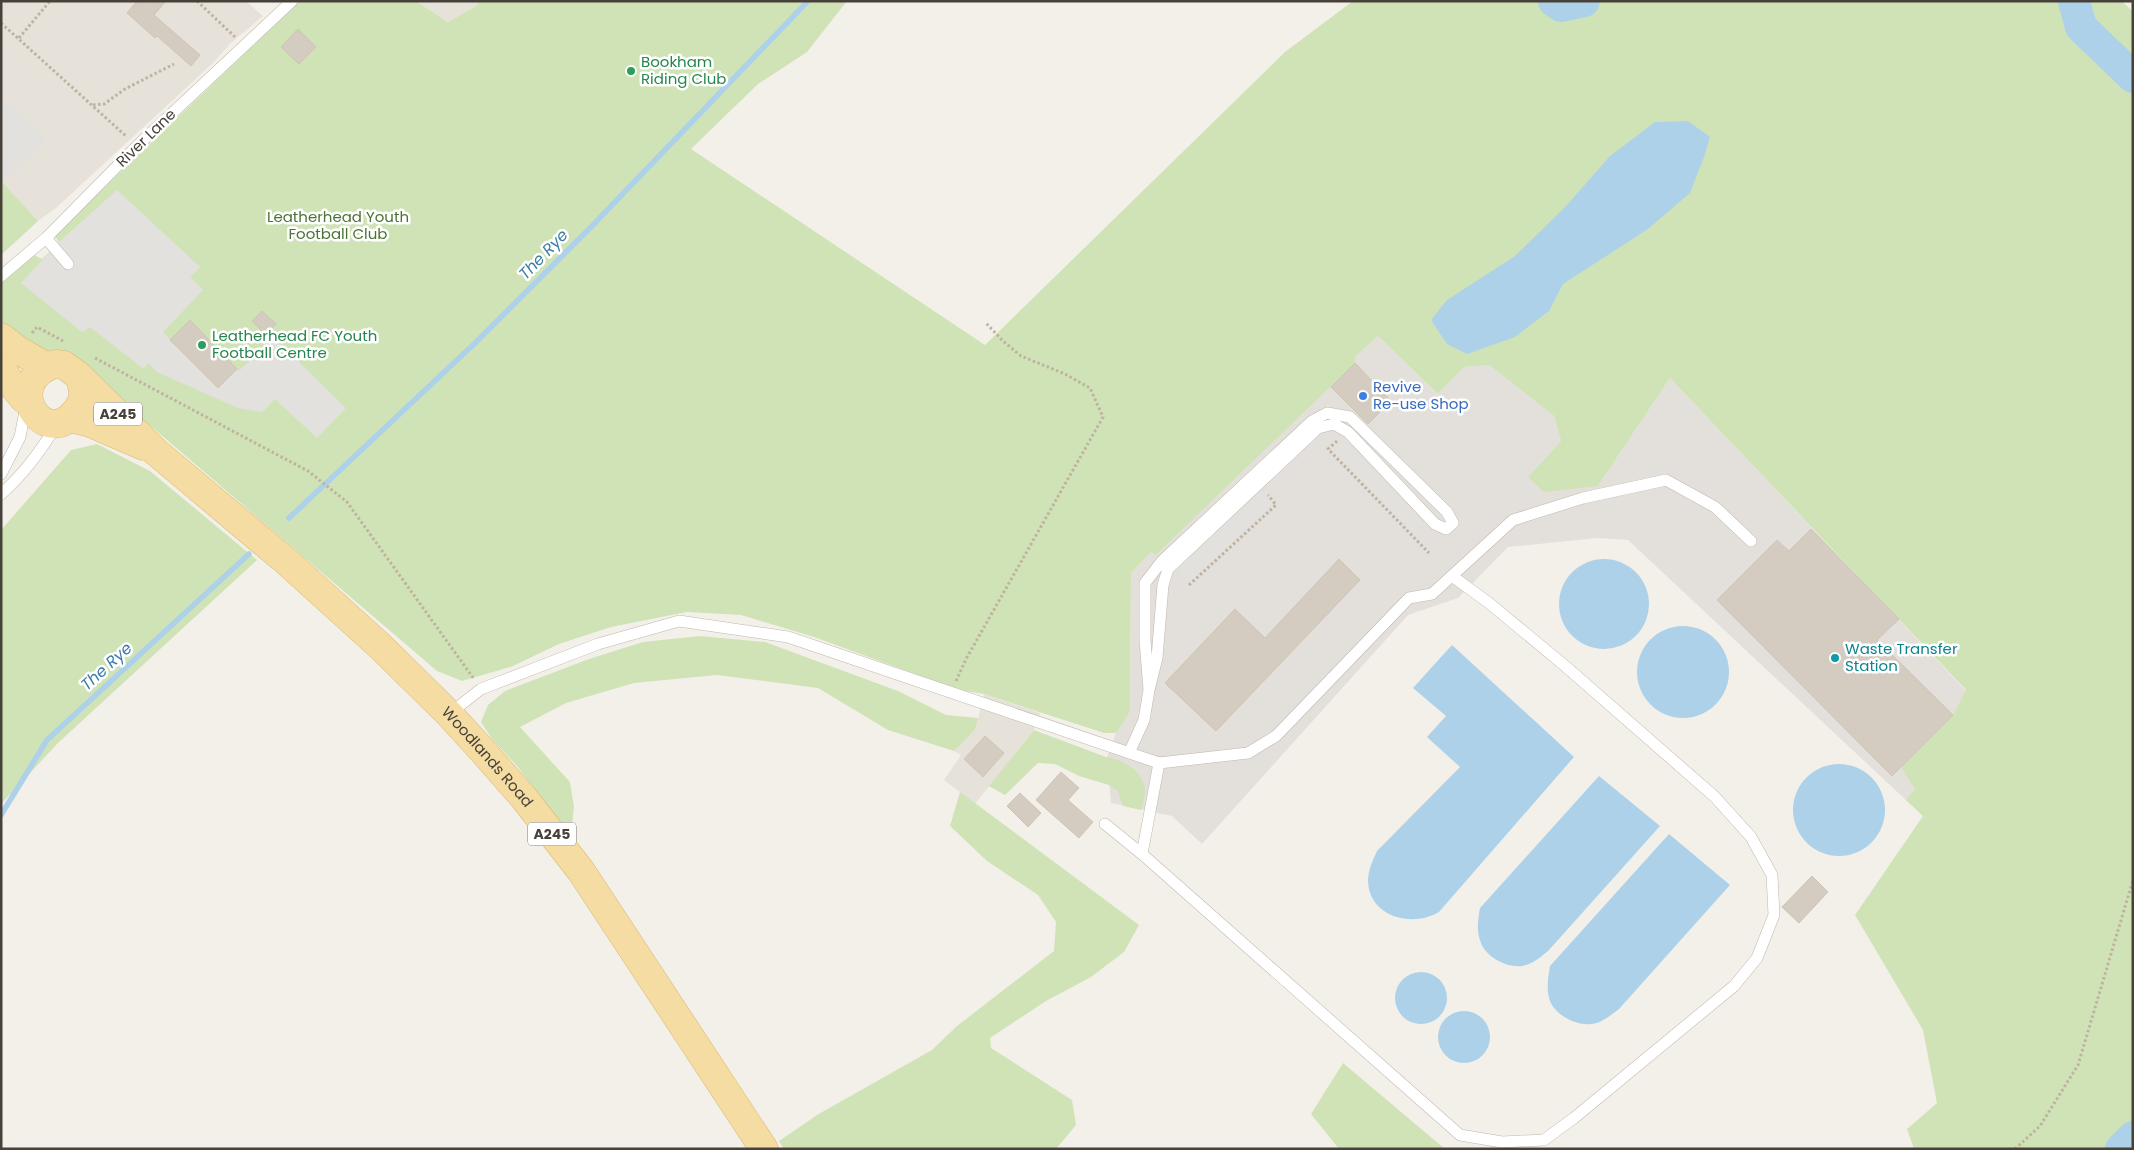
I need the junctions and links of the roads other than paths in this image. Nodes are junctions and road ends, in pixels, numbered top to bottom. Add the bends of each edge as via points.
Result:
1 (292, 1) edge
2 (46, 238) junction
3 (68, 264) dead end
4 (1, 276) edge
5 (7, 351) edge
6 (84, 365) junction
7 (47, 366) junction
8 (25, 402) junction
9 (64, 420) junction
10 (156, 452) junction
11 (1, 474) edge
12 (1, 494) edge
13 (1751, 541) dead end
14 (1452, 576) junction
15 (1151, 577) junction
16 (1163, 585) junction
17 (1149, 690) junction
18 (449, 714) junction
19 (1129, 753) junction
20 (1159, 763) junction
21 (1105, 824) dead end
22 (1142, 854) junction
23 (764, 1149) edge

1 - 2 lane, River Lane via 137,146
2 - 3 lane
2 - 4 lane, River Lane
5 - 7 main road
5 - 8 main road via 10,382
6 - 7 main road
6 - 9 main road via 82,403
6 - 10 main road, Woodlands Road / A245
7 - 8 main road via 32,375 24,390
8 - 9 main road via 38,420 48,423
8 - 11 lane via 20,437
9 - 10 main road, Woodlands Road / A245 via 90,423
9 - 12 lane via 28,467
10 - 18 main road, Woodlands Road / A245 via 287,562
13 - 14 lane via 1715,507 1666,480 1583,498 1513,520
14 - 20 lane via 1432,594 1408,598 1276,736 1248,753
14 - 22 lane via 1564,665 1715,798 1751,837 1772,875 1774,915 1757,958 1734,986 1544,1140 1502,1142 1460,1135
15 - 16 lane via 1160,574
15 - 16 lane via 1162,561 1312,421 1327,413 1350,417 1446,512 1453,523 1446,529 1435,524 1348,432 1334,424 1318,428 1168,568
15 - 17 lane via 1145,583
16 - 17 lane via 1157,658
17 - 19 lane via 1144,720
18 - 19 lane via 481,689 598,644 679,621 788,638
18 - 23 main road, Woodlands Road / A245 via 524,798 581,870
19 - 20 lane
20 - 22 lane
21 - 22 lane

